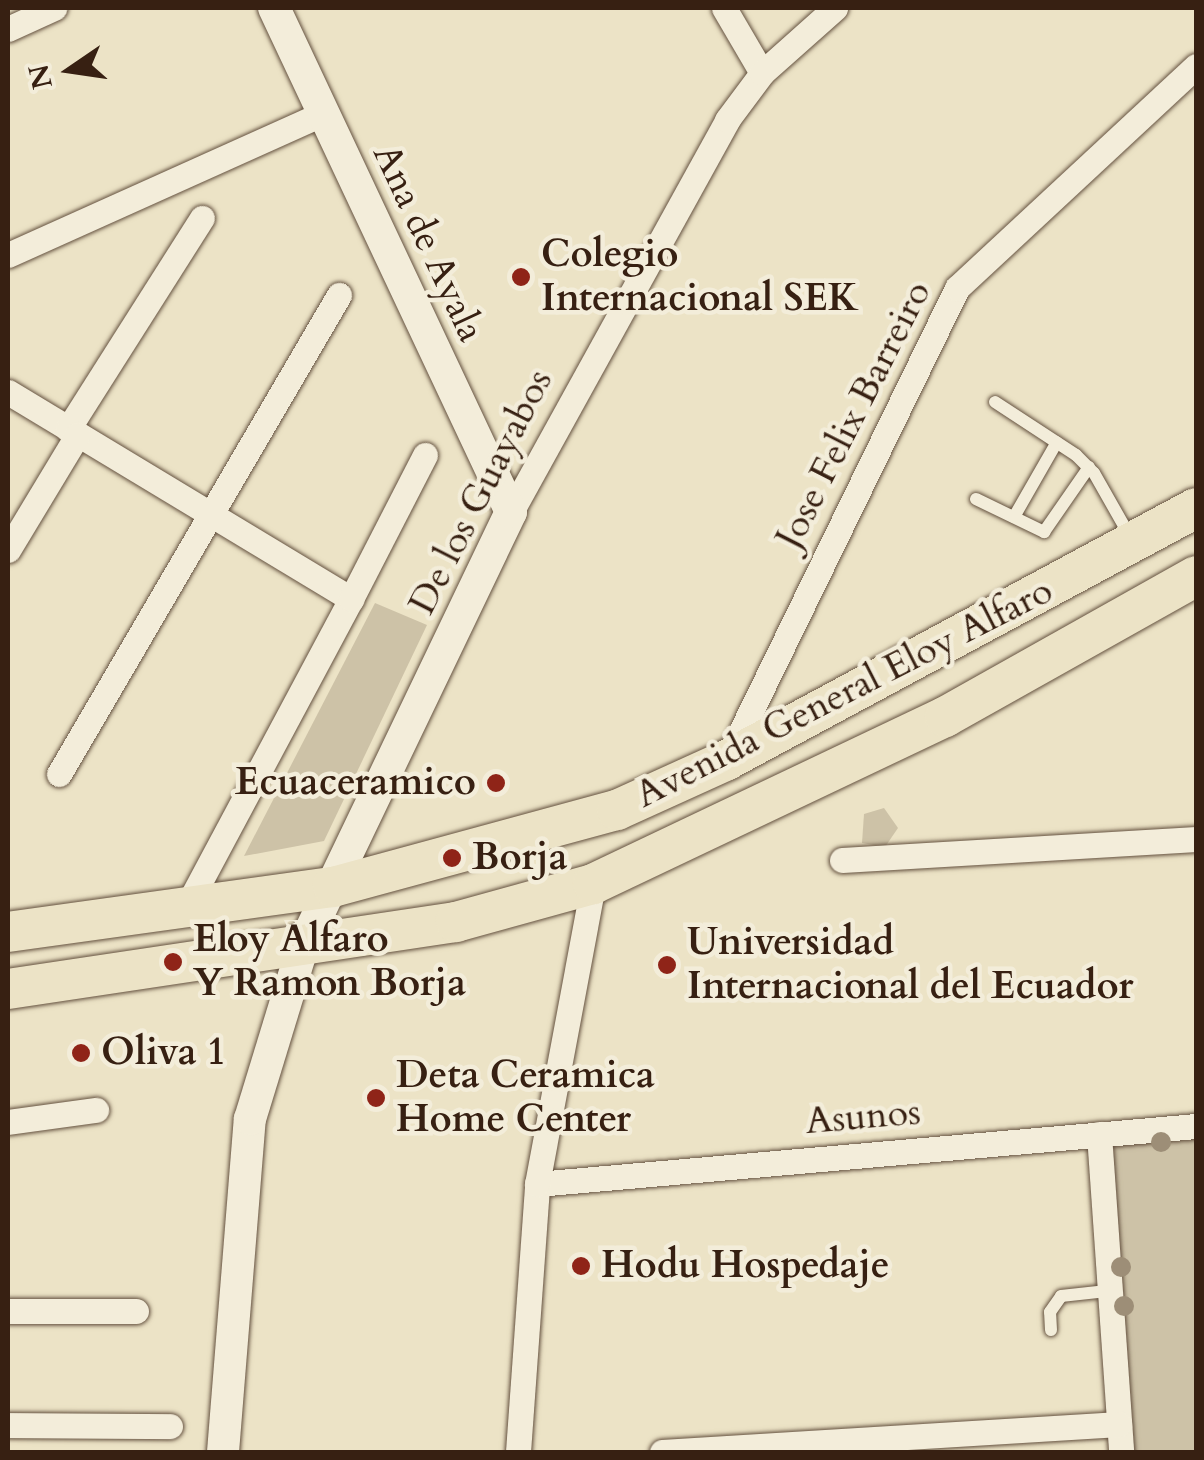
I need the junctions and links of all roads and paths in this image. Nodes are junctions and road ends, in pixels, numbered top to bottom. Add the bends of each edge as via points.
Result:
1 (54, 8) edge
2 (274, 8) edge
3 (724, 8) edge
4 (835, 8) edge
5 (8, 29) edge
6 (1196, 66) edge
7 (762, 73) junction
8 (322, 114) junction
9 (202, 218) dead end
10 (8, 254) edge
11 (339, 296) dead end
12 (8, 392) edge
13 (994, 402) dead end
14 (73, 432) junction
15 (1057, 442) junction
16 (425, 455) dead end
17 (1089, 468) junction
18 (976, 500) dead end
19 (1196, 508) edge
20 (208, 512) junction
21 (511, 512) junction
22 (1014, 517) junction
23 (1133, 542) junction
24 (8, 550) edge
25 (1196, 576) edge
26 (351, 598) junction
27 (727, 760) junction
28 (59, 774) dead end
29 (1196, 840) edge
30 (842, 860) dead end
31 (593, 884) junction
32 (332, 888) junction
33 (190, 903) junction
34 (8, 932) edge
35 (303, 946) junction
36 (8, 989) edge
37 (96, 1110) dead end
38 (8, 1122) edge
39 (1196, 1126) edge
40 (1098, 1134) junction
41 (536, 1184) junction
42 (1107, 1290) junction
43 (8, 1312) edge
44 (136, 1312) dead end
45 (1051, 1330) dead end
46 (1119, 1424) junction
47 (8, 1425) edge
48 (170, 1426) dead end
49 (223, 1452) edge
50 (518, 1452) edge
51 (662, 1452) edge
52 (1121, 1452) edge

1 - 5 street
2 - 8 street, Ana de Ayala
3 - 7 street
4 - 7 street, De los Guayabos
6 - 27 street, Jose Felix Barreiro via 957,288
7 - 21 street, De los Guayabos via 683,197
8 - 10 street
8 - 21 street, Ana de Ayala
9 - 14 street
11 - 20 street
12 - 14 street
13 - 15 lane
14 - 20 street
14 - 24 street
15 - 17 lane
15 - 22 lane
16 - 26 street
17 - 22 lane via 1049,530
17 - 23 lane
18 - 22 lane
19 - 23 main road, Avenida General Eloy Alfaro
20 - 26 street
20 - 28 street
21 - 32 street, De los Guayabos
23 - 27 main road, Avenida General Eloy Alfaro
25 - 31 main road, Avenida General Eloy Alfaro via 945,717
26 - 33 street
27 - 32 main road, Avenida General Eloy Alfaro via 617,810
29 - 30 street
31 - 35 main road, Avenida General Eloy Alfaro via 456,922
31 - 41 street
32 - 33 main road, Avenida General Eloy Alfaro
32 - 35 street, De los Guayabos
33 - 34 main road, Avenida General Eloy Alfaro
35 - 36 main road, Avenida General Eloy Alfaro
35 - 49 street, De los Guayabos via 250,1119
37 - 38 street
39 - 40 street, Asunos
40 - 41 street, Asunos
40 - 42 street
41 - 50 street
42 - 45 lane via 1061,1296 1050,1312
42 - 46 street
43 - 44 street
46 - 51 street
46 - 52 street
47 - 48 street

